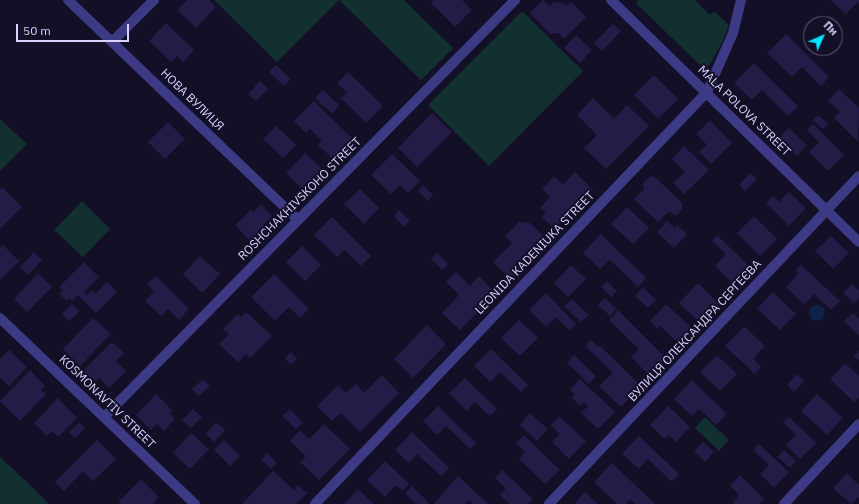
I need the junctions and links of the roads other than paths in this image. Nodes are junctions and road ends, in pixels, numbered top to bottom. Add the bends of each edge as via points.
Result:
1 (68, 0) edge
2 (154, 0) edge
3 (515, 0) edge
4 (611, 0) edge
5 (741, 0) edge
6 (112, 42) junction
7 (707, 92) junction
8 (859, 176) edge
9 (827, 211) junction
10 (297, 219) junction
11 (859, 242) edge
12 (0, 318) edge
13 (104, 417) junction
14 (859, 424) edge
15 (196, 504) edge
16 (314, 504) edge
17 (549, 504) edge
18 (784, 504) edge

1 - 6 street, НОВА ВУЛИЦЯ
2 - 6 street
3 - 10 street, ROSHCHAKHIVSKOHO STREET
4 - 7 street, MALA POLOVA STREET
5 - 7 street, LEONIDA KADENIUKA STREET via 733,34
6 - 10 street, НОВА ВУЛИЦЯ
7 - 9 street, MALA POLOVA STREET
7 - 16 street, LEONIDA KADENIUKA STREET
8 - 9 street, ВУЛИЦЯ ОЛЕКСАНДРА СЕРГЕЄВА
9 - 11 street, MALA POLOVA STREET
9 - 17 street, ВУЛИЦЯ ОЛЕКСАНДРА СЕРГЕЄВА
10 - 13 street, ROSHCHAKHIVSKOHO STREET
12 - 13 street, KOSMONAVTIV STREET
13 - 15 street, KOSMONAVTIV STREET
14 - 18 street

